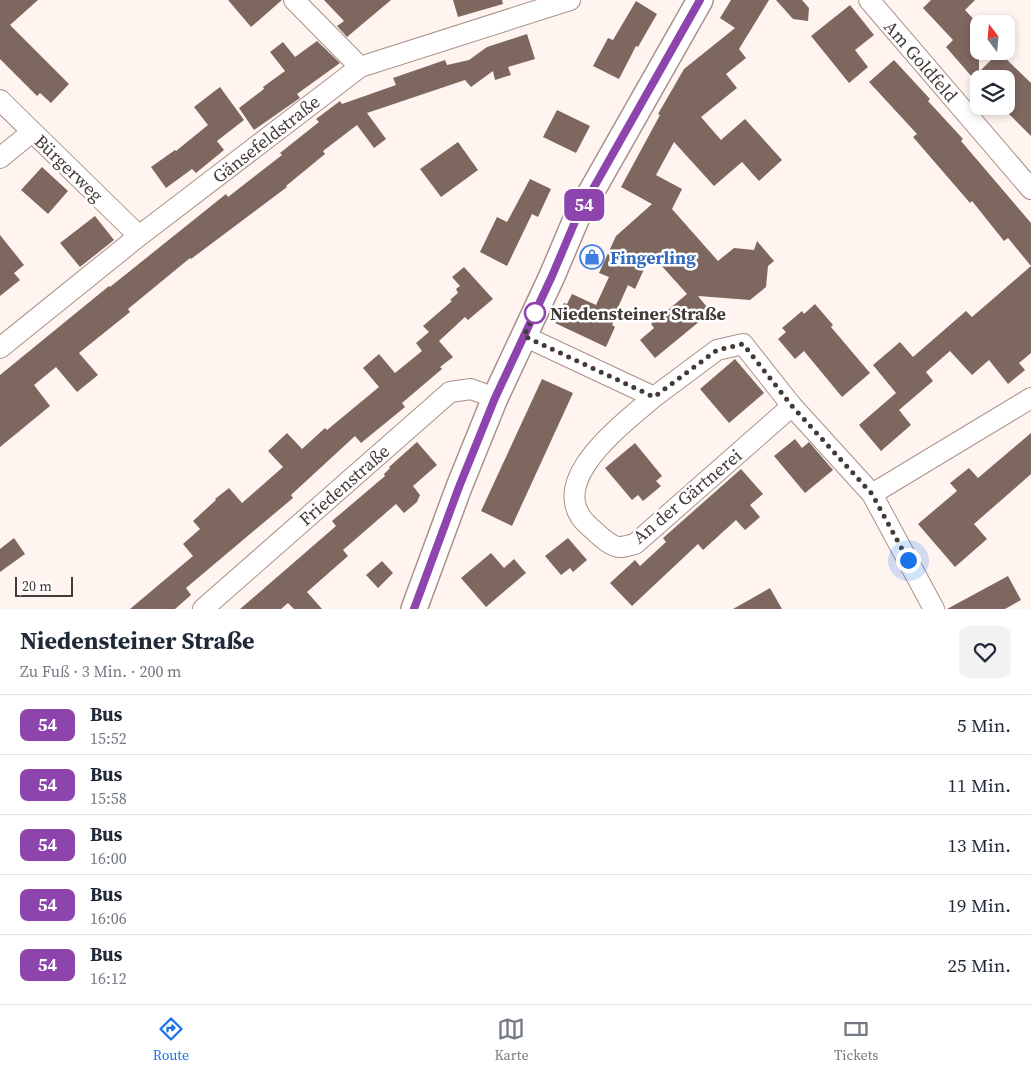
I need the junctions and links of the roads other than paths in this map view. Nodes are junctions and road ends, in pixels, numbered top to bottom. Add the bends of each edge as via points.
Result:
1 (294, 0) edge
2 (570, 0) edge
3 (700, 0) edge
4 (869, 0) edge
5 (360, 67) junction
6 (0, 100) edge
7 (32, 132) junction
8 (0, 158) edge
9 (1031, 189) edge
10 (139, 236) junction
11 (524, 336) junction
12 (0, 348) edge
13 (654, 397) junction
14 (495, 398) junction
15 (1031, 398) edge
16 (792, 406) junction
17 (872, 494) junction
18 (203, 609) edge
19 (414, 609) edge
20 (934, 609) edge

1 - 5 street
2 - 5 street, Gänsefeldstraße
3 - 11 main road via 577,217
4 - 9 street, Am Goldfeld
5 - 10 street, Gänsefeldstraße
6 - 7 street, Bürgerweg
7 - 8 street
7 - 10 street, Bürgerweg
10 - 12 street, Gänsefeldstraße
11 - 13 street
11 - 14 main road
13 - 16 street, An der Gärtnerei via 717,350 743,344
13 - 16 street, An der Gärtnerei via 605,440 588,460 574,487 576,507 585,523 604,540 618,547 635,544
14 - 18 street, Friedenstraße via 471,389 450,392
14 - 19 main road
15 - 17 street
16 - 17 street, An der Gärtnerei
17 - 20 street, An der Gärtnerei

